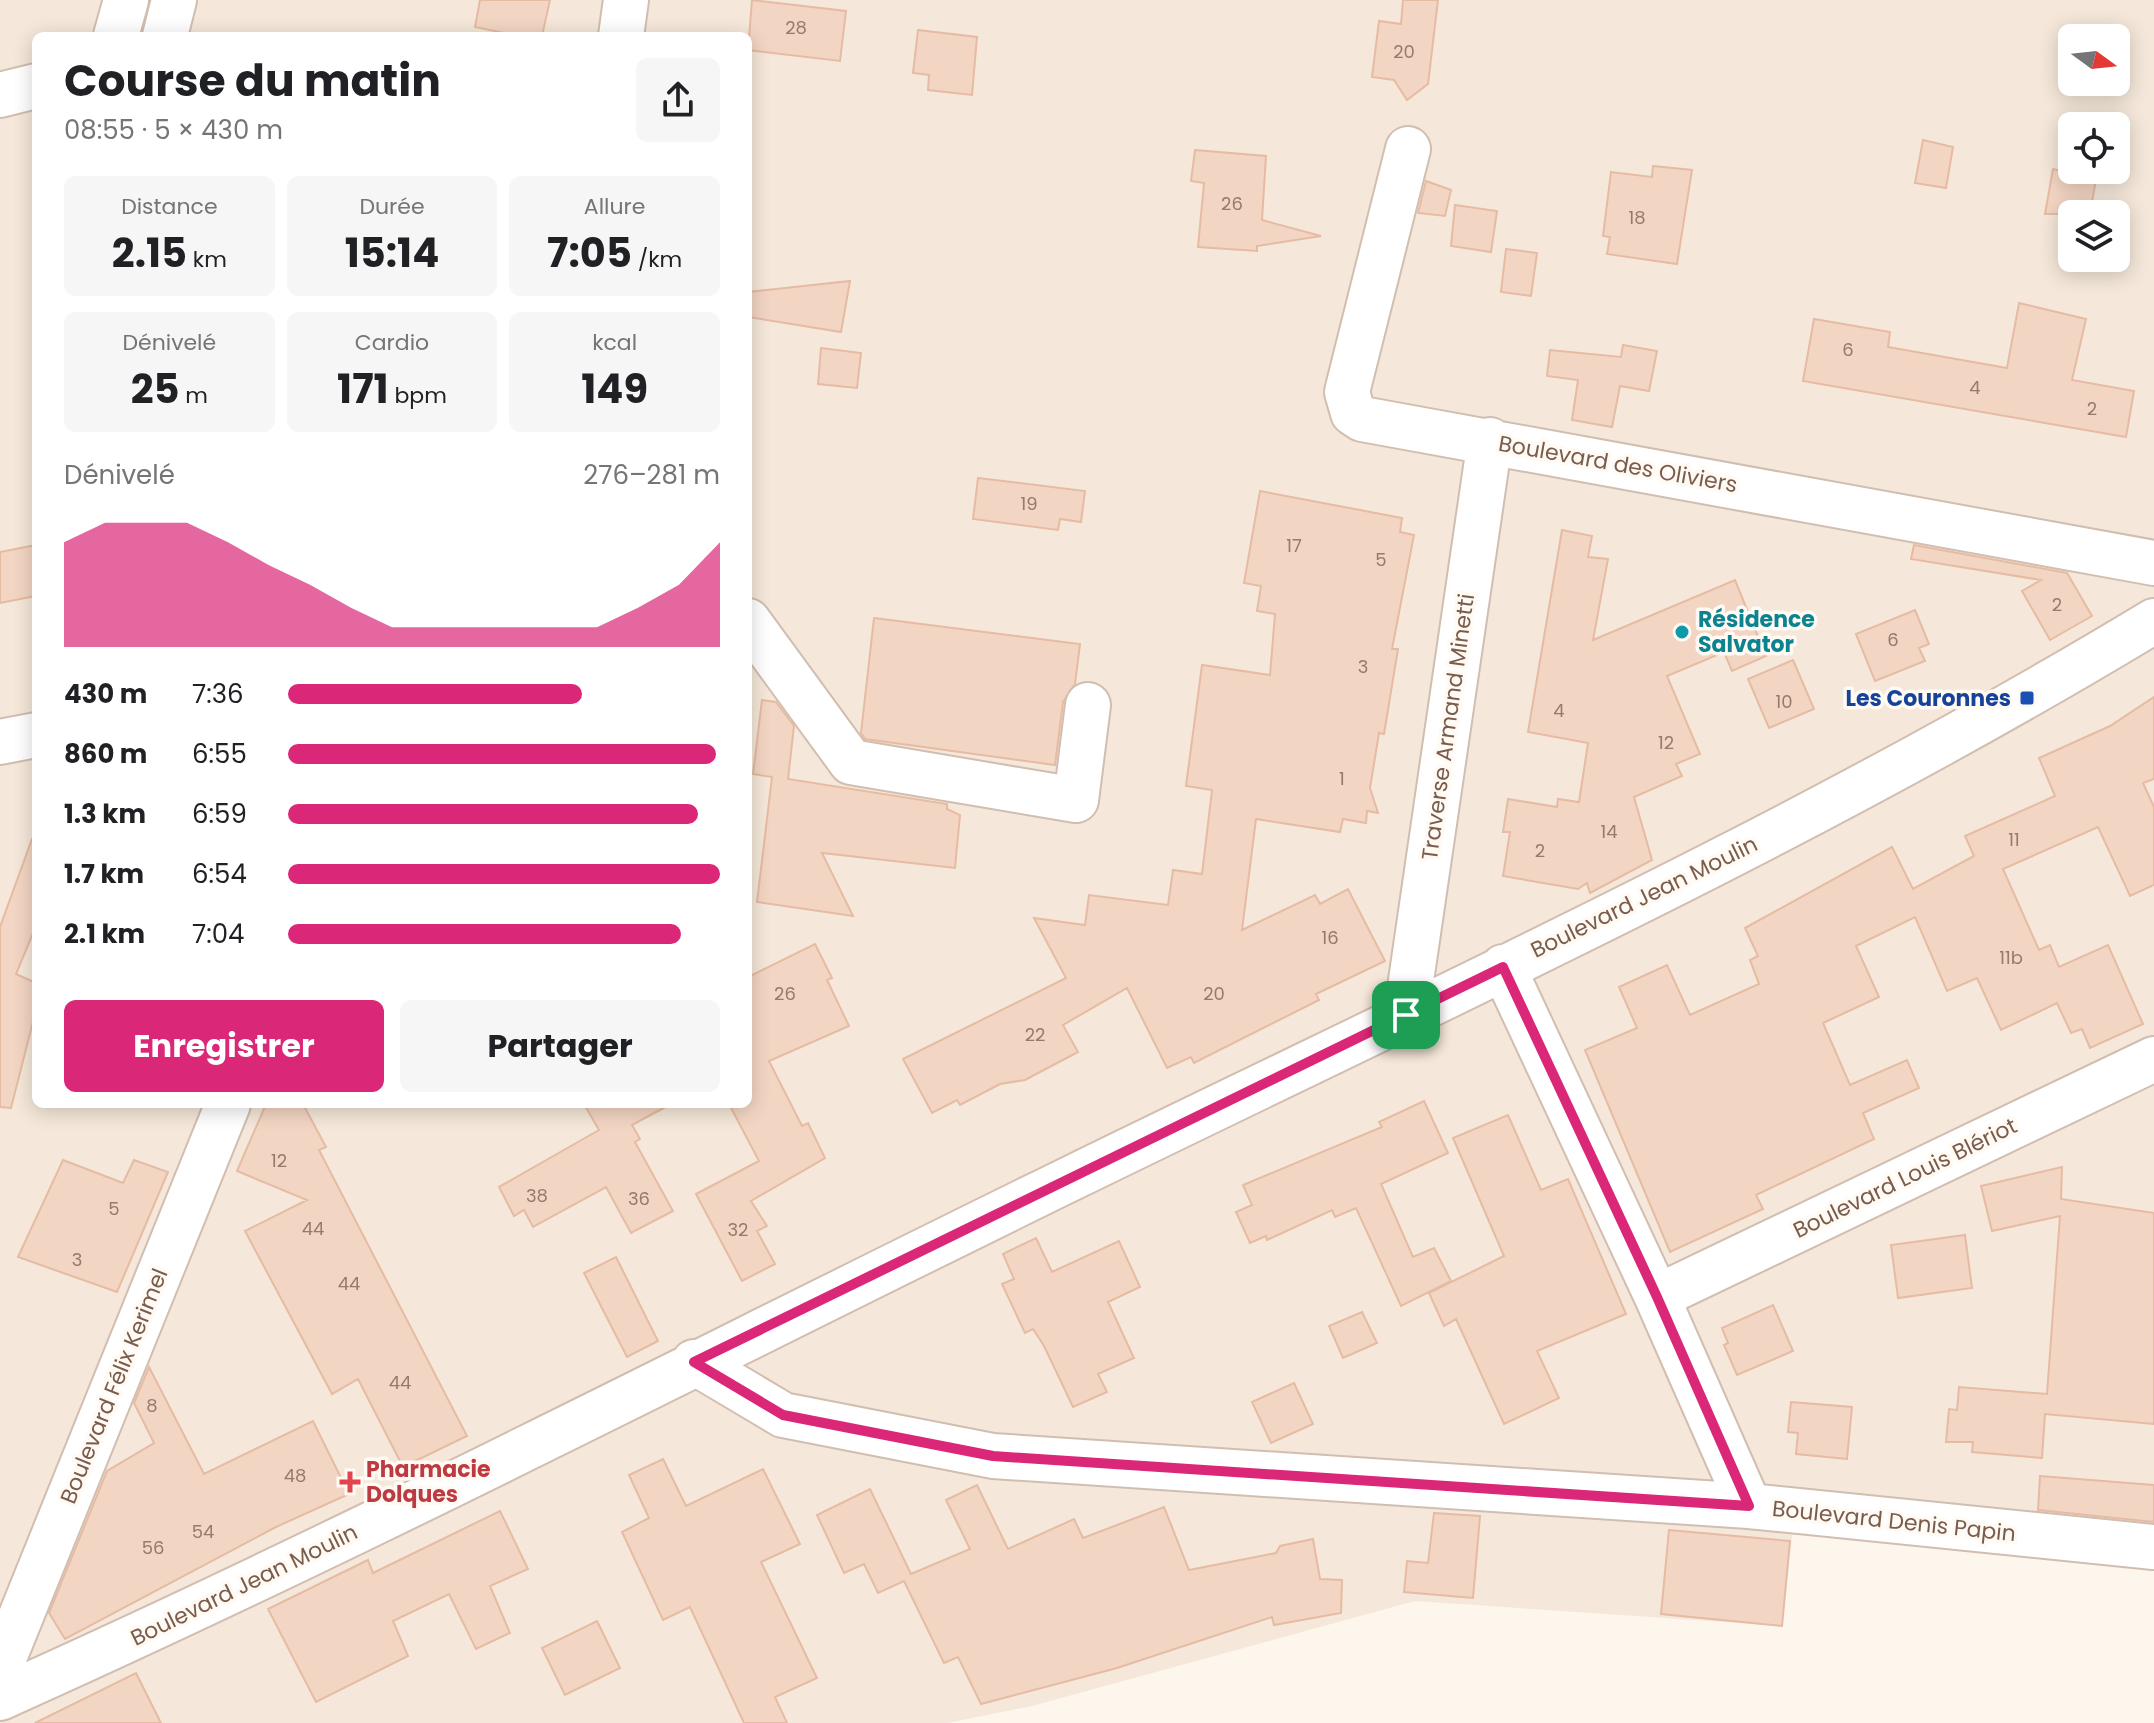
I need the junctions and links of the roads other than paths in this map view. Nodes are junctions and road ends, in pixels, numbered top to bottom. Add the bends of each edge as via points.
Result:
1 (126, 0) edge
2 (174, 0) edge
3 (626, 0) edge
4 (117, 32) edge
5 (166, 32) edge
6 (622, 32) edge
7 (32, 87) edge
8 (0, 95) edge
9 (1408, 149) dead end
10 (1490, 440) junction
11 (2154, 563) edge
12 (2154, 621) edge
13 (752, 626) edge
14 (1088, 705) dead end
15 (32, 736) edge
16 (0, 742) edge
17 (1503, 967) junction
18 (1406, 1015) junction
19 (2154, 1059) edge
20 (226, 1108) edge
21 (1657, 1297) junction
22 (694, 1362) junction
23 (1749, 1506) junction
24 (2154, 1547) edge
25 (0, 1668) edge
26 (0, 1698) edge

1 - 4 street
2 - 5 street
3 - 6 street
7 - 8 street
9 - 10 street, Boulevard des Oliviers via 1347,403 1362,419
10 - 11 street, Boulevard des Oliviers
10 - 18 street, Traverse Armand Minetti
12 - 17 street, Boulevard Jean Moulin via 2027,698
13 - 14 street via 851,762 1076,800
15 - 16 street
17 - 18 street, Boulevard Jean Moulin
17 - 21 street
18 - 22 street, Boulevard Jean Moulin
19 - 21 street, Boulevard Louis Blériot
20 - 25 street, Boulevard Félix Kerimel
21 - 23 street
22 - 23 street, Boulevard Denis Papin via 783,1415 993,1456
22 - 26 street, Boulevard Jean Moulin via 205,1606
23 - 24 street, Boulevard Denis Papin

